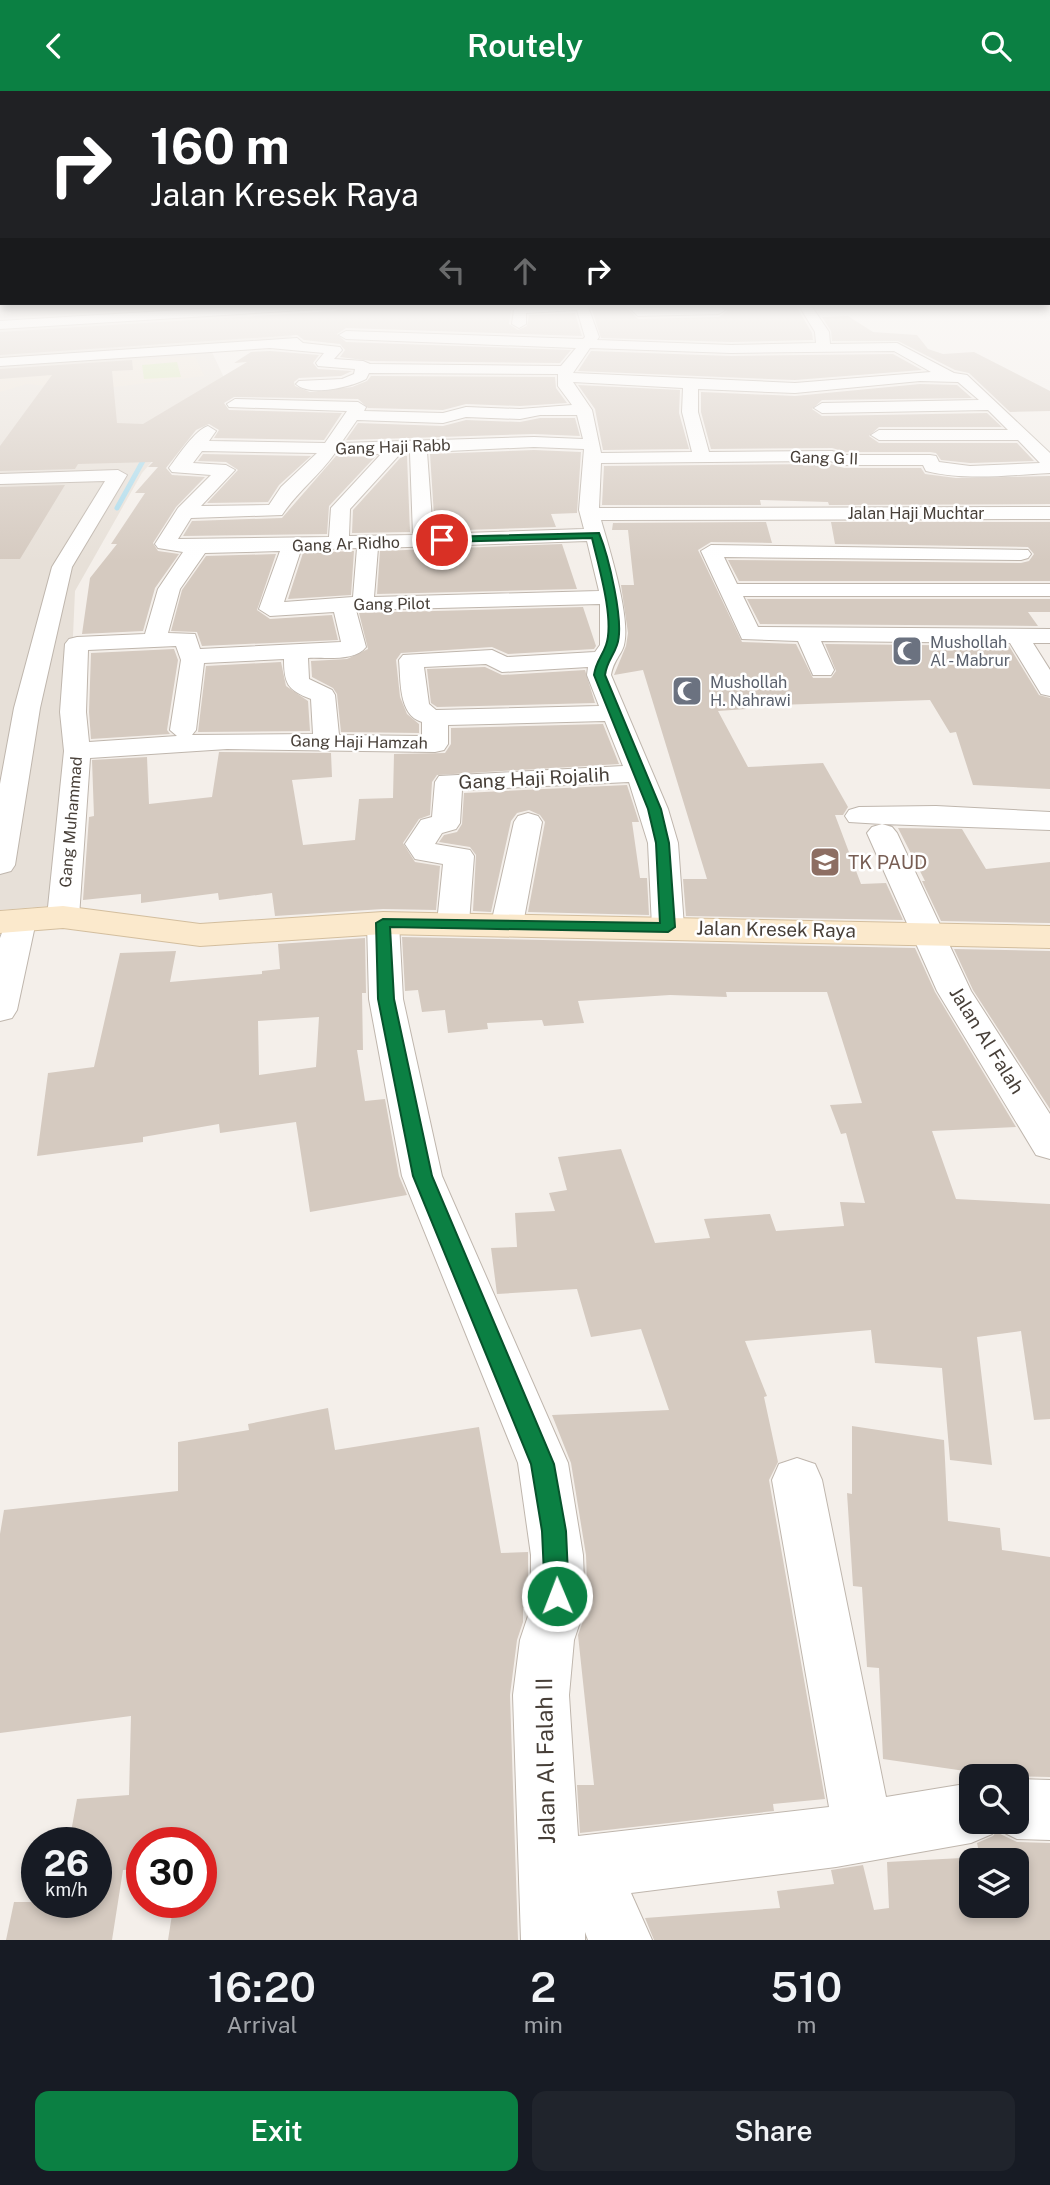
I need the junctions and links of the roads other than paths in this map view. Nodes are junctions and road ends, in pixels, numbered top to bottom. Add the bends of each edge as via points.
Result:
1 (256, 390) edge
2 (355, 390) edge
3 (572, 390) edge
4 (653, 390) edge
5 (779, 390) edge
6 (975, 390) edge
7 (695, 397) junction
8 (749, 404) dead end
9 (989, 405) junction
10 (784, 406) dead end
11 (810, 408) dead end
12 (353, 410) junction
13 (584, 410) junction
14 (226, 413) junction
15 (864, 435) dead end
16 (930, 435) junction
17 (1018, 435) junction
18 (193, 446) junction
19 (418, 446) junction
20 (396, 448) junction
21 (328, 449) junction
22 (593, 451) junction
23 (702, 456) junction
24 (799, 456) junction
25 (930, 460) junction
26 (1050, 465) edge
27 (0, 479) edge
28 (185, 512) junction
29 (831, 513) junction
30 (591, 514) junction
31 (1048, 517) edge
32 (596, 535) junction
33 (423, 541) junction
34 (368, 543) junction
35 (339, 545) junction
36 (292, 546) junction
37 (200, 547) junction
38 (858, 552) junction
39 (1021, 554) dead end
40 (729, 590) junction
41 (881, 590) junction
42 (1050, 590) edge
43 (611, 597) junction
44 (354, 604) junction
45 (806, 634) junction
46 (1017, 636) junction
47 (1050, 636) edge
48 (156, 638) junction
49 (296, 652) junction
50 (193, 656) junction
51 (602, 659) junction
52 (822, 670) dead end
53 (1050, 689) edge
54 (617, 713) junction
55 (435, 717) junction
56 (181, 739) junction
57 (327, 743) junction
58 (76, 751) junction
59 (639, 773) junction
60 (1050, 821) edge
61 (528, 822) dead end
62 (0, 865) edge
63 (63, 917) junction
64 (10, 921) edge
65 (383, 923) junction
66 (453, 923) junction
67 (507, 924) junction
68 (668, 927) junction
69 (930, 933) junction
70 (1050, 937) edge
71 (0, 1010) edge
72 (1050, 1145) edge
73 (797, 1480) dead end
74 (1029, 1809) edge
75 (1050, 1810) edge
76 (959, 1815) edge
77 (863, 1831) junction
78 (568, 1867) junction
79 (553, 1940) edge
80 (620, 1940) edge

1 - 14 street
2 - 12 street via 366,397
3 - 13 street
4 - 7 street
5 - 7 street
6 - 9 street
7 - 23 street via 694,431
8 - 10 street via 774,401
9 - 11 street
9 - 17 street
12 - 13 street via 444,418 466,412
12 - 14 street
12 - 21 street
13 - 22 street
14 - 18 street
15 - 16 street
16 - 17 street
16 - 25 street via 937,444
17 - 26 street
18 - 21 street, Gang Haji Rabb
18 - 28 street via 178,468 226,470
19 - 20 street, Gang Haji Rabb
19 - 22 street, Gang Haji Rabb via 534,442
19 - 33 street
20 - 21 street, Gang Haji Rabb
20 - 35 street via 341,508
21 - 28 street via 275,511
22 - 23 street, Gang G II
22 - 30 street
23 - 24 street, Gang G II
24 - 25 street, Gang G II
24 - 29 street
25 - 26 street, Gang G II via 932,467 969,471
27 - 62 street via 118,475 62,567 27,708
28 - 37 street, Gang Ar Ridho via 164,544
29 - 30 street
29 - 31 street, Jalan Haji Muchtar
29 - 38 street, Jalan Haji Muchtar
30 - 32 street
32 - 33 street, Gang Ar Ridho
32 - 43 street
33 - 34 street, Gang Ar Ridho
34 - 35 street, Gang Ar Ridho
34 - 44 street
35 - 36 street, Gang Ar Ridho
36 - 37 street, Gang Ar Ridho
36 - 44 street via 271,609
37 - 48 street via 181,567 160,614
38 - 39 street
38 - 40 street via 710,551
38 - 41 street, Jalan Haji Muchtar
40 - 41 street
40 - 45 street via 750,634
41 - 42 street
43 - 44 street, Gang Pilot
43 - 51 street via 612,645
44 - 49 street, Gang Pilot via 353,648
45 - 46 street
45 - 52 street
46 - 47 street
46 - 53 street
48 - 50 street via 188,639 189,655
48 - 58 street, Gang Muhammad via 76,644 72,712
49 - 50 street, Gang Pilot
49 - 57 street via 300,689 323,695
50 - 56 street
51 - 54 street via 599,675
51 - 55 street via 502,665 493,657 411,660 417,706 425,715
54 - 55 street, Gang Haji Hamzah
54 - 59 street
55 - 57 street, Gang Haji Hamzah via 435,744
56 - 57 street, Gang Haji Hamzah
56 - 58 street, Gang Haji Hamzah
58 - 63 street, Gang Muhammad
59 - 66 street, Gang Haji Rojalih via 449,782 446,823 431,826 420,844 426,853 459,856
59 - 68 street via 663,843
60 - 69 street, Jalan Al Falah via 936,814 871,825
61 - 67 street
63 - 64 street, Jalan Kresek Raya
63 - 65 street, Jalan Kresek Raya via 200,935
64 - 71 street
65 - 66 street, Jalan Kresek Raya
65 - 78 street, Jalan Al Falah II via 386,999 422,1176 542,1464 551,1507 558,1607 547,1640 541,1695
66 - 67 street, Jalan Kresek Raya
67 - 68 street, Jalan Kresek Raya
68 - 69 street, Jalan Kresek Raya
69 - 70 street, Jalan Kresek Raya
69 - 72 street, Jalan Al Falah via 954,991
73 - 77 street
74 - 75 street
76 - 77 street
77 - 78 street
78 - 79 street, Jalan Al Falah II
78 - 80 street

